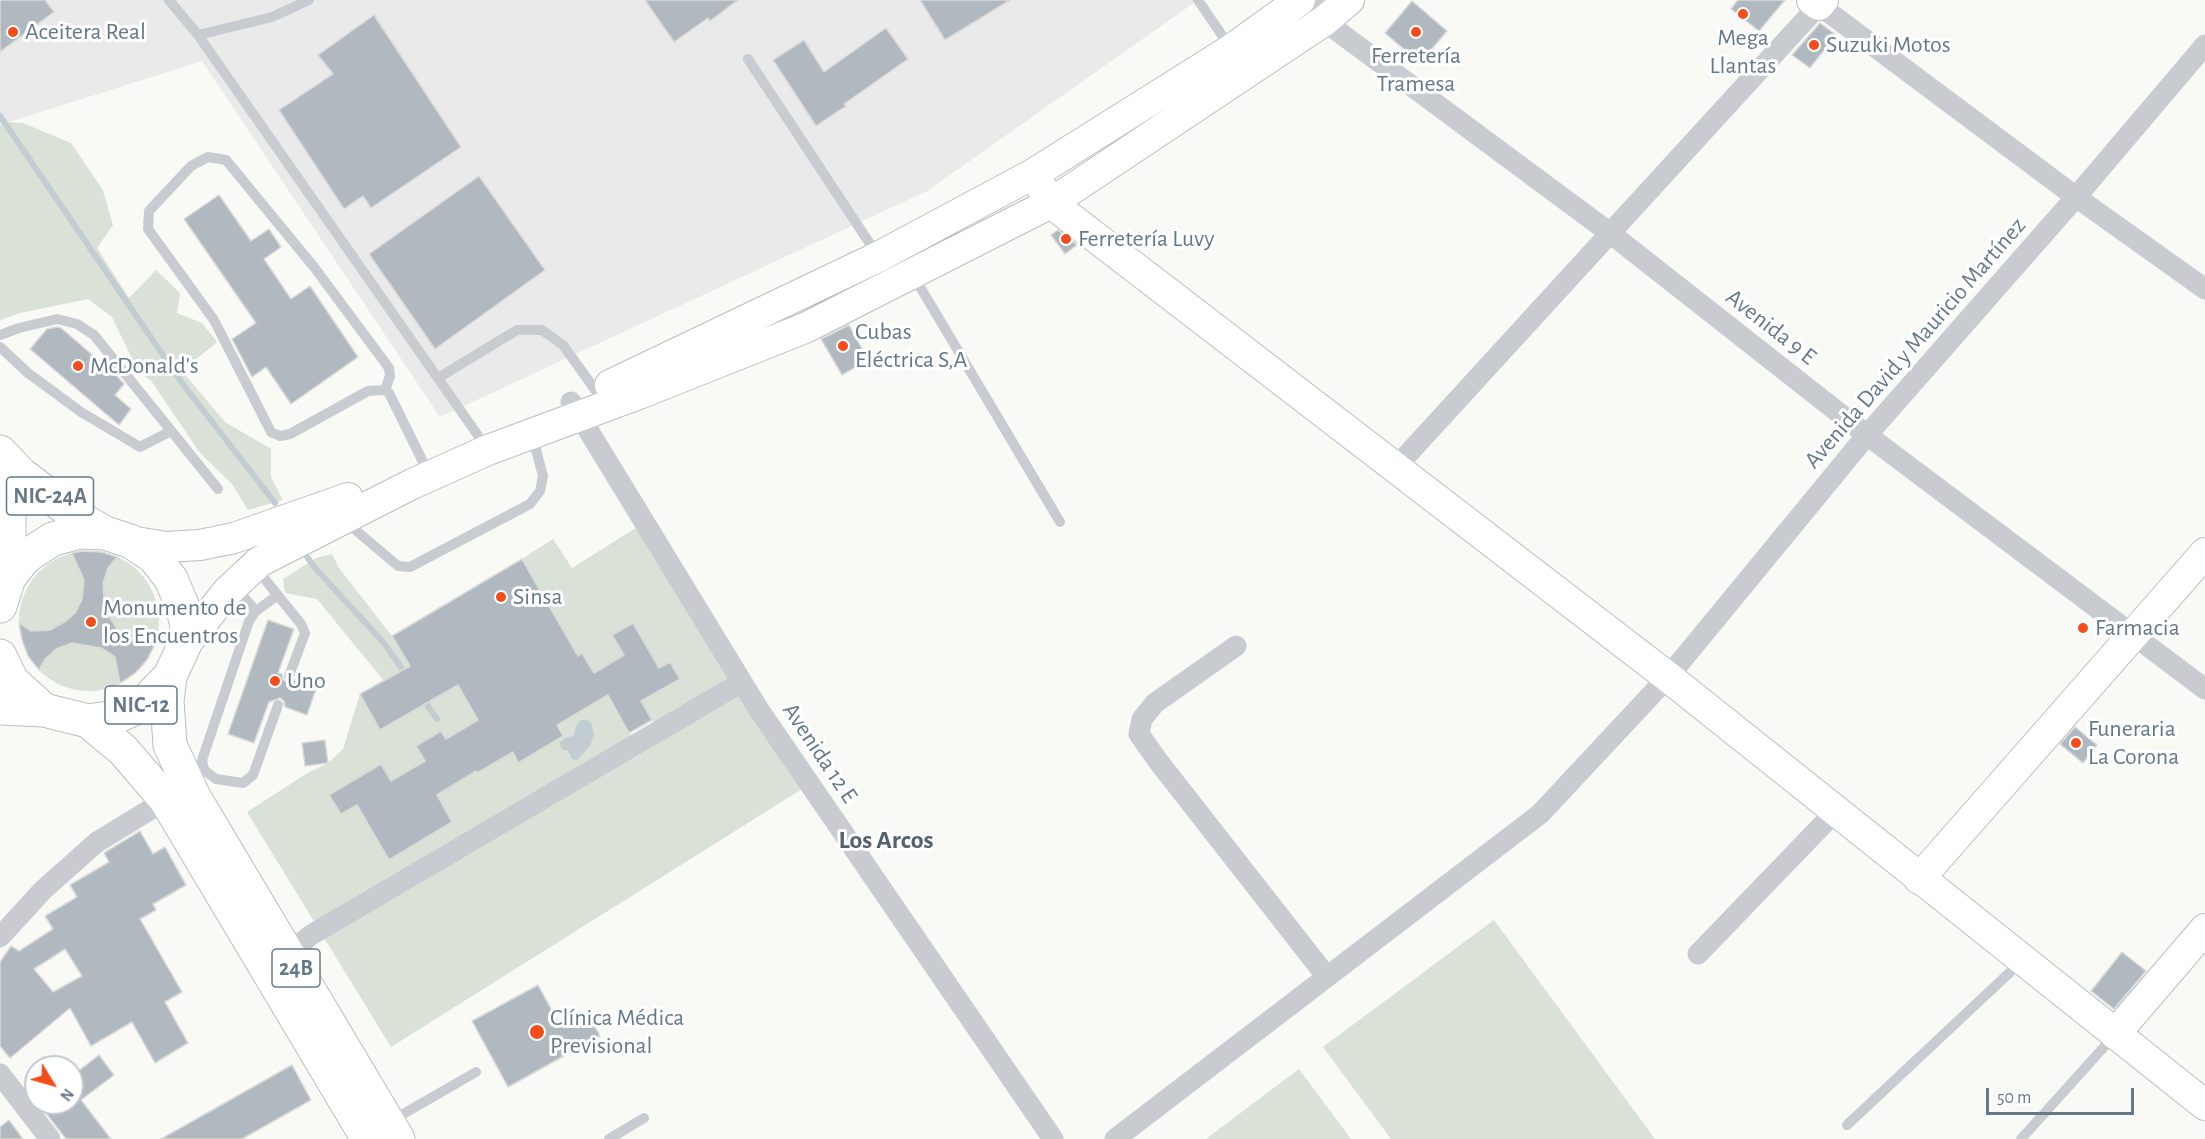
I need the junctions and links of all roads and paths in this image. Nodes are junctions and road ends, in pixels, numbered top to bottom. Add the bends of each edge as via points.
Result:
1 (169, 0) edge
2 (309, 0) edge
3 (1197, 0) edge
4 (1300, 0) edge
5 (1349, 0) edge
6 (1818, 2) edge
7 (1317, 10) edge
8 (198, 36) junction
9 (2205, 45) edge
10 (748, 59) dead end
11 (1239, 61) junction
12 (1032, 174) junction
13 (2076, 197) junction
14 (1051, 203) junction
15 (1610, 233) junction
16 (897, 266) junction
17 (2205, 289) edge
18 (0, 335) edge
19 (0, 347) edge
20 (438, 378) junction
21 (385, 390) junction
22 (582, 403) junction
23 (530, 427) junction
24 (171, 431) junction
25 (1868, 435) junction
26 (485, 445) junction
27 (0, 452) edge
28 (1396, 467) junction
29 (428, 470) junction
30 (0, 489) edge
31 (218, 489) dead end
32 (339, 511) junction
33 (1060, 522) dead end
34 (118, 537) junction
35 (2205, 553) edge
36 (244, 576) junction
37 (4, 592) edge
38 (278, 595) junction
39 (256, 611) junction
40 (2134, 636) junction
41 (184, 645) junction
42 (1236, 646) dead end
43 (0, 656) edge
44 (170, 676) junction
45 (289, 676) dead end
46 (1668, 677) junction
47 (742, 682) junction
48 (2205, 689) edge
49 (278, 705) dead end
50 (0, 708) edge
51 (44, 710) junction
52 (88, 721) junction
53 (197, 790) junction
54 (1835, 812) junction
55 (1919, 879) junction
56 (2205, 929) edge
57 (0, 937) edge
58 (287, 954) junction
59 (1698, 954) dead end
60 (2022, 960) junction
61 (1327, 978) junction
62 (2115, 1034) junction
63 (476, 1072) dead end
64 (0, 1074) edge
65 (2205, 1105) edge
66 (645, 1118) dead end
67 (1846, 1125) dead end
68 (385, 1134) edge
69 (50, 1139) edge
70 (609, 1139) edge
71 (1053, 1139) edge
72 (1115, 1139) edge
73 (2021, 1139) edge

1 - 8 lane
2 - 8 lane via 272,17
3 - 11 lane
4 - 11 street
5 - 7 street
6 - 13 street
6 - 15 street
7 - 11 street
7 - 15 street, Avenida 9 E
8 - 20 lane
9 - 13 street, Avenida David y Mauricio Martínez
10 - 16 lane
11 - 12 street
11 - 14 street
12 - 14 street
12 - 16 street
13 - 17 street
13 - 25 street, Avenida David y Mauricio Martínez
14 - 16 street
14 - 28 street
15 - 25 street, Avenida 9 E
15 - 28 street
16 - 22 street via 805,328
16 - 33 lane
18 - 24 lane via 57,319 77,324 94,335
19 - 24 lane via 81,412 140,447
20 - 22 lane via 517,330 542,330 563,345
20 - 26 lane
21 - 21 lane via 368,391 290,434 280,436 271,432 214,320 148,230 149,211 191,166 208,157 226,160 314,267 389,368
21 - 29 lane
22 - 23 street
22 - 47 street, Avenida 12 E
23 - 26 street
23 - 32 lane via 543,476 540,491 530,504 410,567 398,566
24 - 31 lane
25 - 40 street, Avenida 9 E
25 - 46 street, Avenida David y Mauricio Martínez
26 - 29 street
27 - 34 highway, NIC-24A via 21,474 76,516
28 - 46 street
29 - 32 street
30 - 37 highway, NIC-24A via 9,518
32 - 34 street via 211,542 166,547
32 - 36 street
34 - 37 highway via 79,532 53,539 22,561
34 - 41 highway, NIC-12 via 154,557 171,579 187,626
35 - 40 street
36 - 38 lane
36 - 39 lane
36 - 41 street
38 - 39 lane
38 - 45 lane via 305,633
39 - 53 lane via 249,621 202,760 204,770
40 - 48 street, Avenida 9 E
40 - 55 street
41 - 44 highway, NIC-12
42 - 61 street via 1155,703 1142,719 1139,734
43 - 51 highway, NIC-12 via 12,681
44 - 52 highway, NIC-12 via 142,705 116,717
44 - 53 highway, 24B via 170,745
46 - 54 street
46 - 61 street, Avenida David y Mauricio Martínez via 1540,814
47 - 58 street via 311,935
47 - 71 street, Avenida 12 E
49 - 53 lane via 253,775 243,783
50 - 51 highway, NIC-12
51 - 52 highway, NIC-12
52 - 53 highway, 24B via 123,750
53 - 57 street via 139,814 97,842
53 - 58 highway, 24B
53 - 68 highway, 24B
54 - 55 street
54 - 59 street
55 - 60 street
56 - 62 street
58 - 68 highway, 24B
60 - 62 street
60 - 67 lane
61 - 72 street, Avenida David y Mauricio Martínez
62 - 65 street
62 - 73 lane
63 - 68 lane
64 - 69 street
66 - 70 lane

